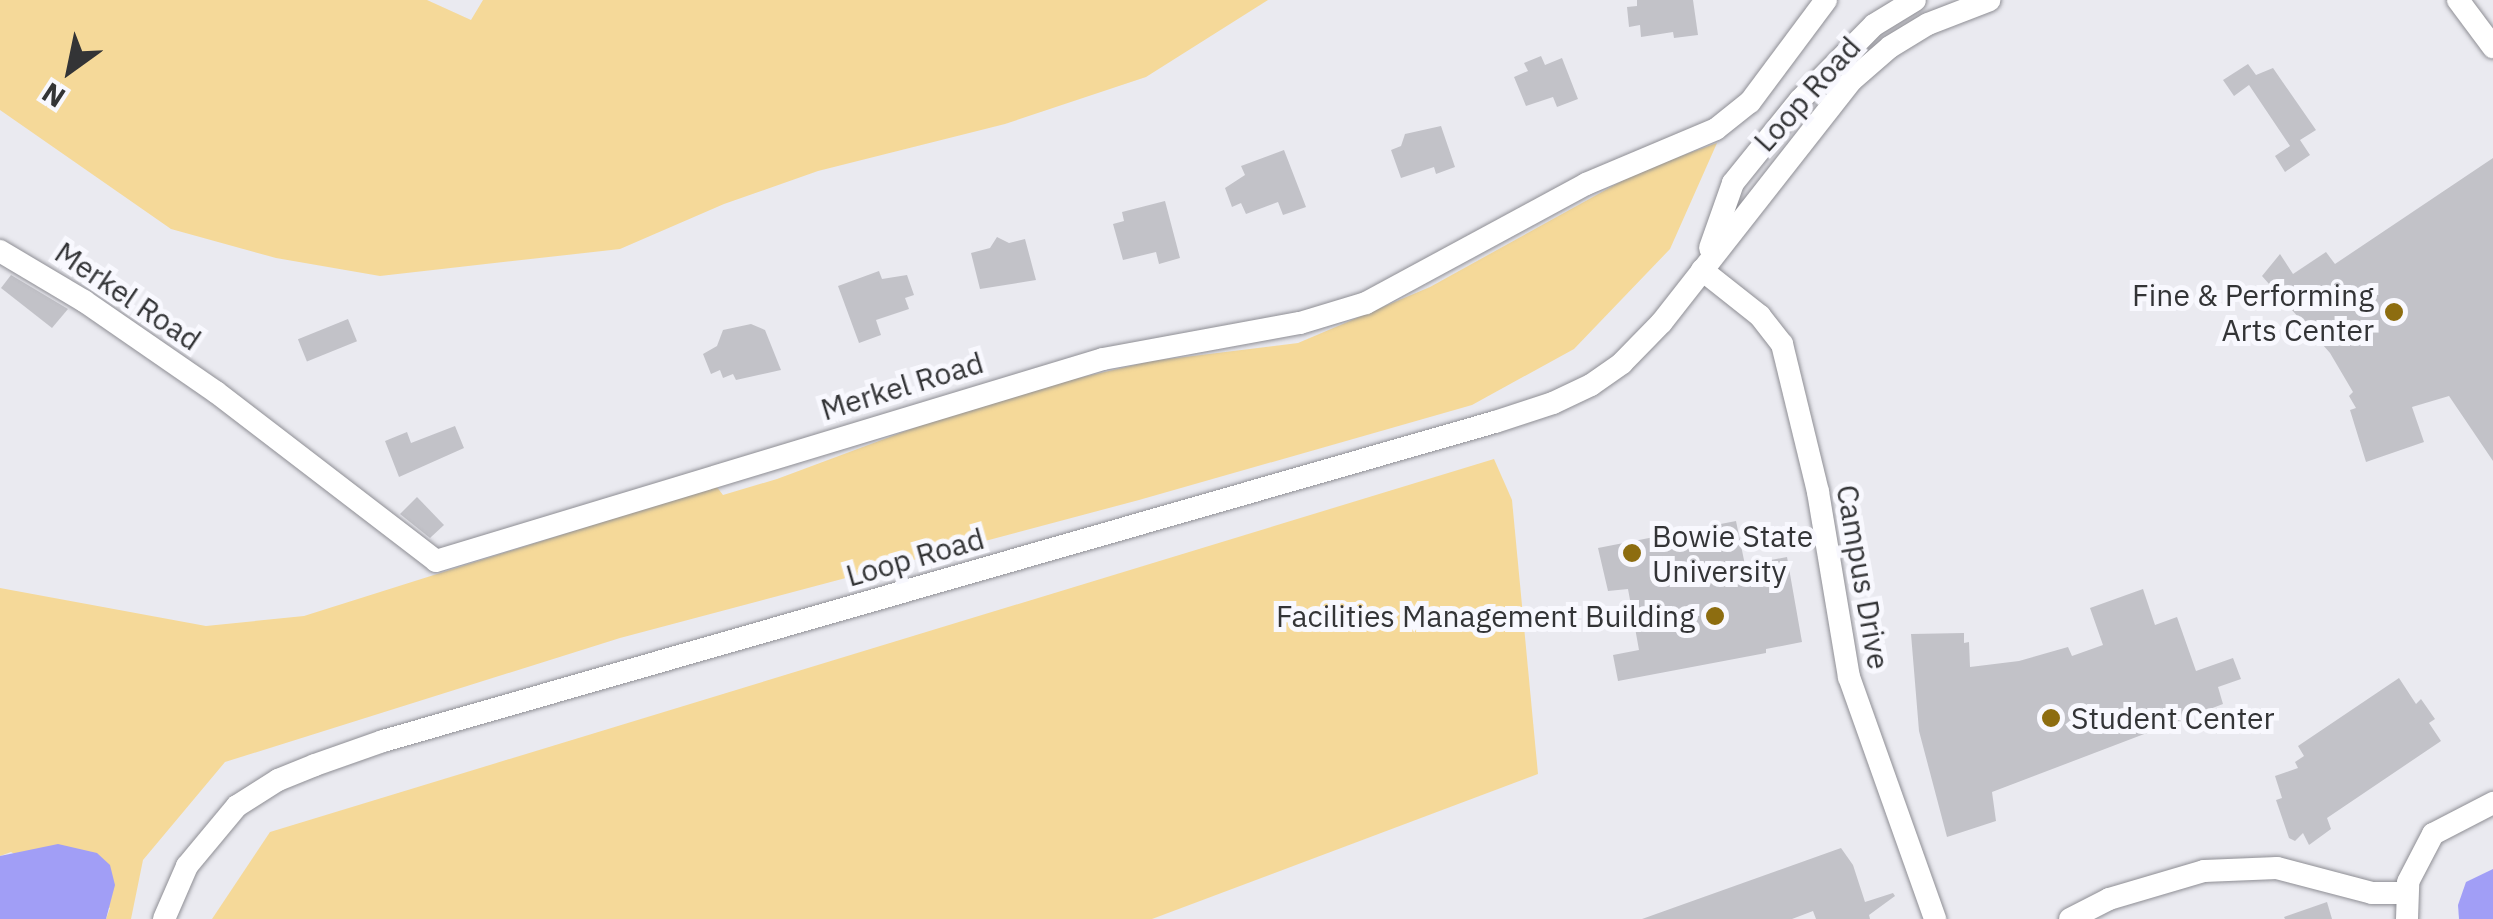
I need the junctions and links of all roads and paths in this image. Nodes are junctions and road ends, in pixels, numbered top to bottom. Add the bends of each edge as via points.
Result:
1 (1826, 0) edge
2 (1916, 0) edge
3 (1990, 0) edge
4 (2458, 0) edge
5 (2493, 47) edge
6 (0, 251) edge
7 (1702, 270) junction
8 (2493, 803) edge
9 (2407, 892) junction
10 (164, 919) edge
11 (1936, 919) edge
12 (2070, 919) edge
13 (2406, 919) edge

1 - 6 street, Merkel Road via 1750,102 1716,129 1586,184 1366,303 1300,323 1103,359 436,560 216,392
2 - 7 street, Loop Road via 1833,61 1744,169
3 - 7 street, Loop Road via 1890,46 1852,80
4 - 5 street
7 - 10 street, Loop Road via 1622,364 1552,404 383,740 296,772 230,814 187,866
7 - 11 street, Campus Drive via 1760,316 1782,344 1818,492 1849,677
8 - 9 street via 2433,834
9 - 12 street via 2372,893 2277,868 2204,872 2109,899
9 - 13 street

